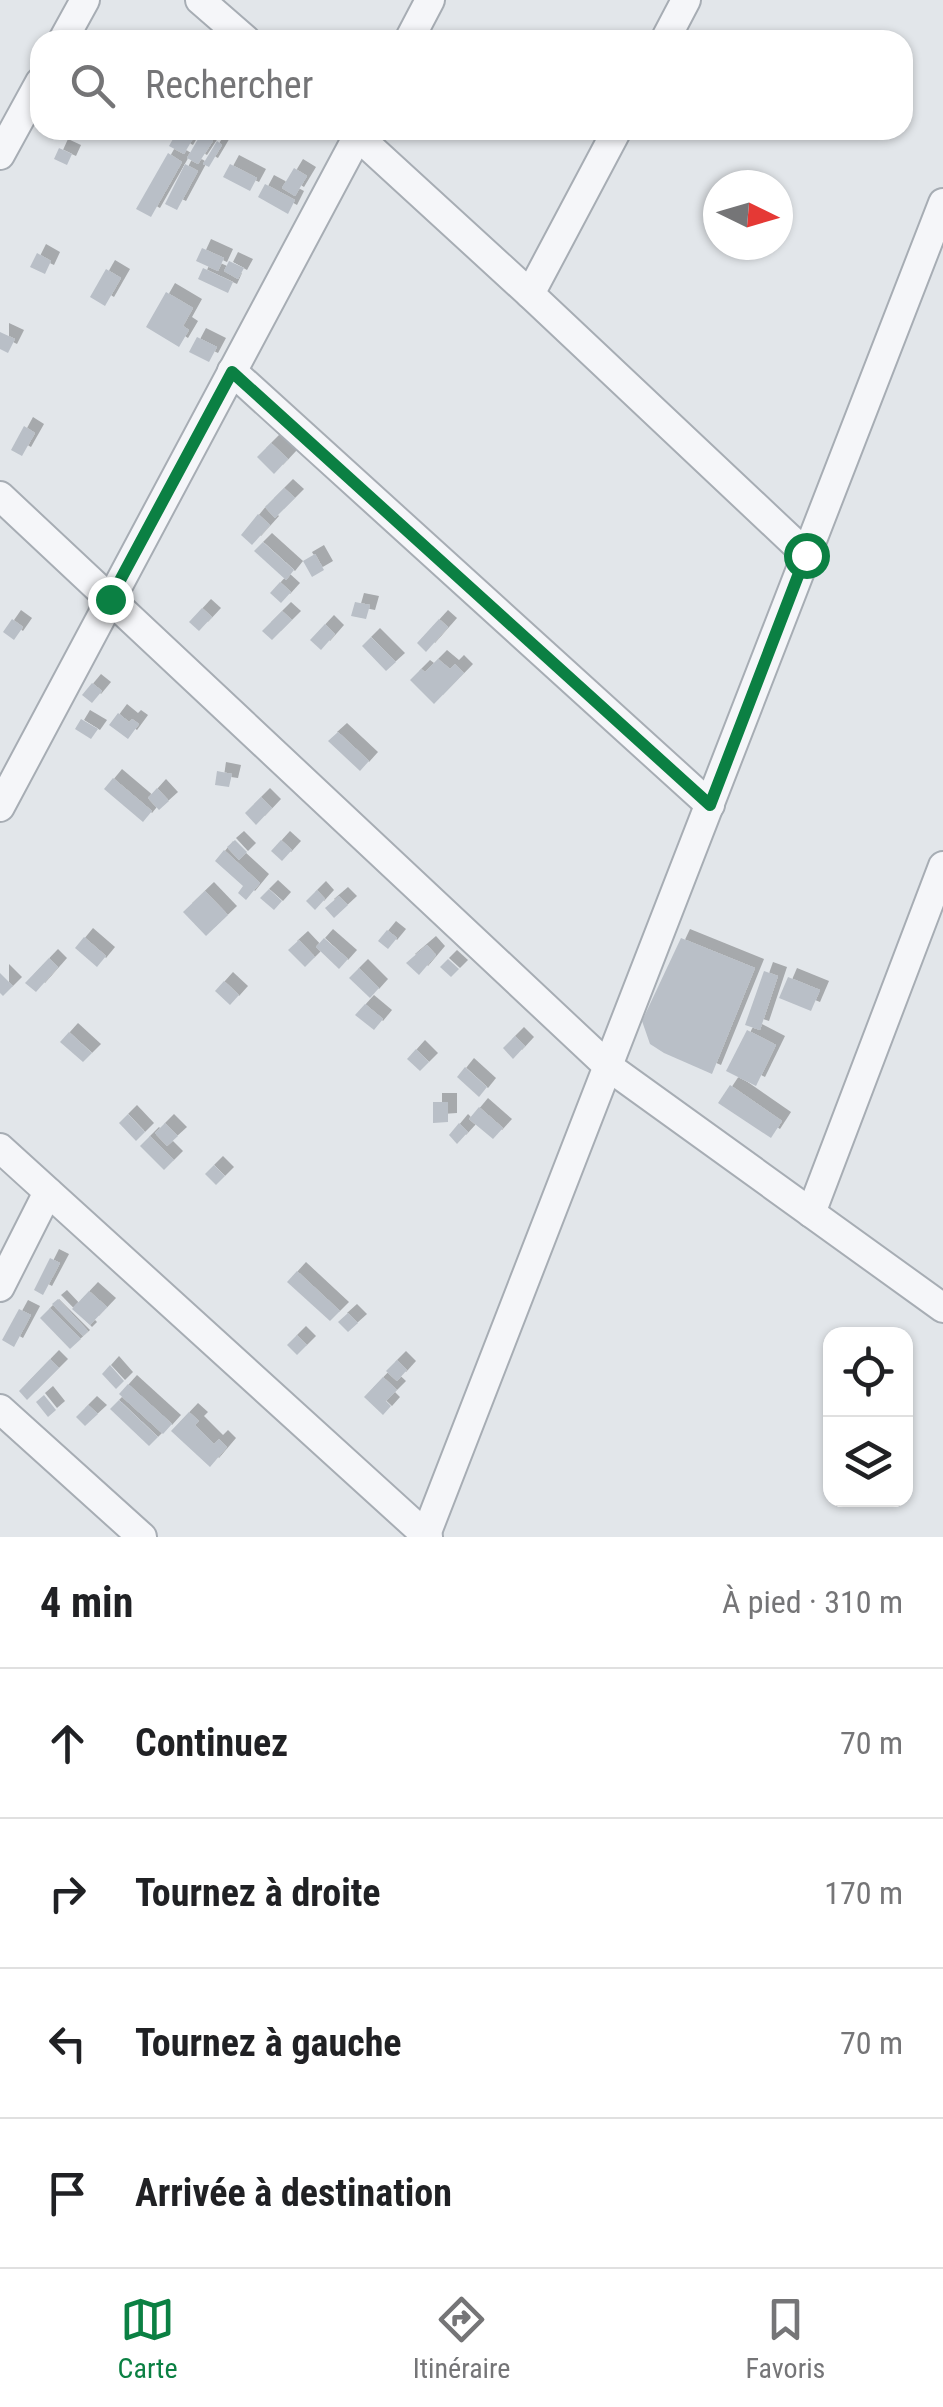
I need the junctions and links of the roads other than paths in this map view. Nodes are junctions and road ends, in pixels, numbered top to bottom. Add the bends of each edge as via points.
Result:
1 (86, 0) edge
2 (200, 0) edge
3 (430, 0) edge
4 (686, 0) edge
5 (70, 30) edge
6 (234, 30) edge
7 (414, 30) edge
8 (670, 30) edge
9 (30, 100) edge
10 (353, 140) edge
11 (366, 140) edge
12 (612, 140) edge
13 (0, 155) edge
14 (943, 203) edge
15 (530, 294) junction
16 (232, 372) junction
17 (0, 496) edge
18 (806, 555) junction
19 (110, 599) junction
20 (710, 805) junction
21 (0, 808) edge
22 (943, 866) edge
23 (608, 1066) junction
24 (0, 1148) edge
25 (48, 1192) junction
26 (811, 1212) junction
27 (0, 1288) edge
28 (943, 1308) edge
29 (0, 1408) edge
30 (426, 1536) edge
31 (142, 1537) edge

1 - 5 street
2 - 6 street
3 - 7 street
4 - 8 street
9 - 13 street
10 - 16 street
11 - 15 street
12 - 15 street
14 - 18 street
15 - 18 street
16 - 19 street
16 - 20 street
17 - 19 street
18 - 20 street
19 - 21 street
19 - 23 street
20 - 23 street
22 - 26 street
23 - 26 street
23 - 30 street
24 - 25 street
25 - 27 street
25 - 30 street
26 - 28 street
29 - 31 street

